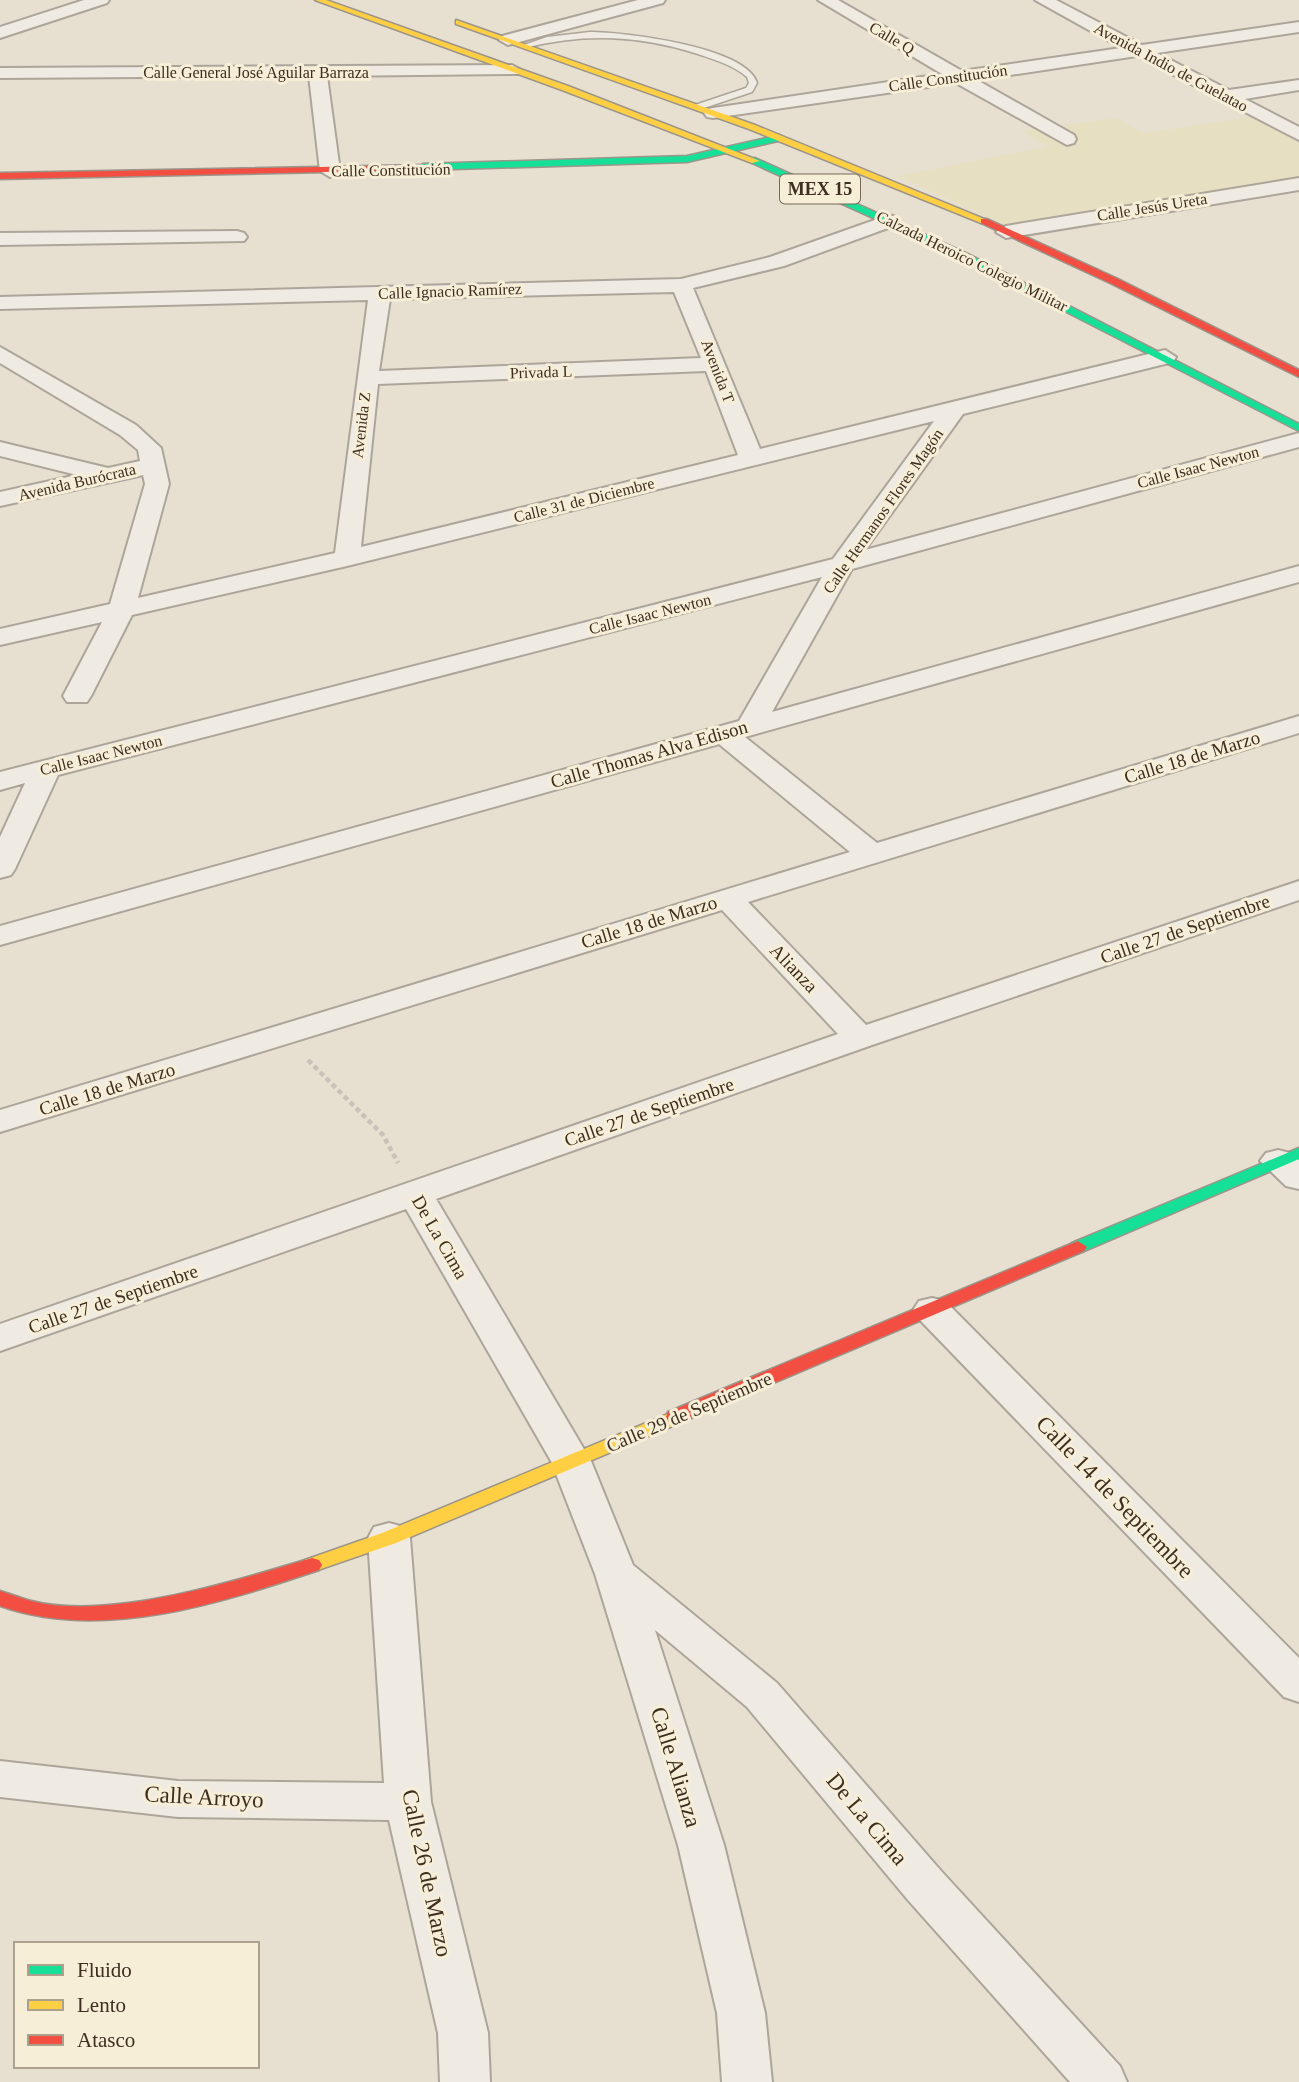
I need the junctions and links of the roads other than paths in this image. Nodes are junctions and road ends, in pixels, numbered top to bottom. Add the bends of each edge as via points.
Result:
1 (101, 0) edge
2 (319, 0) edge
3 (657, 0) edge
4 (826, 0) edge
5 (1043, 0) edge
6 (445, 18) dead end
7 (1299, 27) edge
8 (0, 33) edge
9 (508, 40) junction
10 (525, 46) junction
11 (1142, 51) junction
12 (512, 69) junction
13 (317, 71) junction
14 (0, 74) edge
15 (959, 77) junction
16 (1299, 85) edge
17 (1227, 96) junction
18 (706, 110) junction
19 (1299, 134) edge
20 (779, 138) junction
21 (1067, 139) dead end
22 (730, 151) junction
23 (330, 171) junction
24 (0, 176) edge
25 (1299, 184) edge
26 (889, 221) junction
27 (1006, 232) junction
28 (237, 237) dead end
29 (0, 239) edge
30 (681, 285) junction
31 (380, 293) junction
32 (0, 303) edge
33 (0, 354) edge
34 (1166, 357) junction
35 (716, 364) junction
36 (1299, 374) edge
37 (367, 378) junction
38 (955, 408) junction
39 (1299, 428) edge
40 (1299, 440) edge
41 (0, 449) edge
42 (752, 459) junction
43 (154, 465) junction
44 (105, 474) junction
45 (0, 499) edge
46 (347, 558) junction
47 (842, 564) junction
48 (1299, 574) edge
49 (122, 607) junction
50 (0, 636) edge
51 (77, 696) dead end
52 (1299, 724) edge
53 (751, 725) junction
54 (723, 733) junction
55 (46, 770) junction
56 (0, 781) edge
57 (871, 854) junction
58 (0, 869) edge
59 (1299, 890) edge
60 (727, 898) junction
61 (0, 936) edge
62 (860, 1038) junction
63 (0, 1121) edge
64 (1292, 1164) edge
65 (415, 1194) junction
66 (932, 1310) junction
67 (0, 1338) edge
68 (571, 1461) junction
69 (389, 1538) junction
70 (616, 1574) junction
71 (0, 1598) edge
72 (1299, 1685) edge
73 (0, 1779) edge
74 (408, 1802) junction
75 (465, 2082) edge
76 (747, 2082) edge
77 (1102, 2082) edge

1 - 8 street
2 - 12 main road, Calzada Heroico Colegio Militar / MEX 15
3 - 9 street
4 - 15 street, Calle Q
5 - 11 street, Avenida Indio de Guelatao
6 - 9 main road, Calzada Heroico Colegio Militar / MEX 15
7 - 11 street, Calle Constitución
9 - 10 main road, Calzada Heroico Colegio Militar / MEX 15
10 - 18 main road, Calzada Heroico Colegio Militar / MEX 15
10 - 18 lane via 550,37 627,33 731,62 751,76 749,90
11 - 15 street, Calle Constitución
11 - 17 street, Avenida Indio de Guelatao
12 - 13 street, Calle General José Aguilar Barraza
12 - 22 main road, Calzada Heroico Colegio Militar / MEX 15
13 - 14 street, Calle General José Aguilar Barraza
13 - 23 street
15 - 18 street, Calle Constitución
15 - 21 street, Calle Q
16 - 17 street
17 - 19 street, Avenida Indio de Guelatao
18 - 20 main road, Calzada Heroico Colegio Militar / MEX 15
20 - 22 main road, Calle Constitución
20 - 27 main road, Calzada Heroico Colegio Militar / MEX 15
22 - 23 main road, Calle Constitución via 651,162
22 - 26 main road, Calzada Heroico Colegio Militar / MEX 15
23 - 24 main road, Calle Constitución
25 - 27 street, Calle Jesús Ureta
26 - 30 street, Calle Ignacio Ramírez via 777,262
26 - 34 main road, Calzada Heroico Colegio Militar / MEX 15
27 - 36 main road, Calzada Heroico Colegio Militar / MEX 15
28 - 29 street
30 - 31 street, Calle Ignacio Ramírez
30 - 35 street, Avenida T
31 - 32 street, Calle Ignacio Ramírez
31 - 37 street, Avenida Z
33 - 43 street via 128,430 149,447
34 - 38 street, Calle 31 de Diciembre
34 - 39 main road, Calzada Heroico Colegio Militar / MEX 15
35 - 37 street, Privada L
35 - 42 street, Avenida T
37 - 46 street, Avenida Z
38 - 42 street, Calle 31 de Diciembre
38 - 47 street, Calle Hermanos Flores Magón
40 - 47 street, Calle Isaac Newton
41 - 44 street
42 - 46 street, Calle 31 de Diciembre
43 - 44 street, Avenida Burócrata
43 - 49 street via 157,484
44 - 45 street, Avenida Burócrata
46 - 49 street, Calle 31 de Diciembre
47 - 53 street, Calle Hermanos Flores Magón
47 - 55 street, Calle Isaac Newton
48 - 53 street, Calle Thomas Alva Edison
49 - 50 street, Calle 31 de Diciembre
49 - 51 street
52 - 57 street, Calle 18 de Marzo
53 - 54 street, Calle Thomas Alva Edison
54 - 57 street
54 - 61 street, Calle Thomas Alva Edison
55 - 56 street, Calle Isaac Newton
55 - 58 street
57 - 60 street, Calle 18 de Marzo
59 - 62 street, Calle 27 de Septiembre
60 - 62 street, Alianza
60 - 63 street, Calle 18 de Marzo
62 - 65 street, Calle 27 de Septiembre
64 - 66 main road, Calle 29 de Septiembre
65 - 67 street, Calle 27 de Septiembre
65 - 68 street, De La Cima
66 - 68 main road, Calle 29 de Septiembre
66 - 72 street, Calle 14 de Septiembre
68 - 69 main road, Calle 29 de Septiembre
68 - 70 street, Calle Alianza
69 - 71 main road, Calle 29 de Septiembre via 257,1584 151,1608 62,1612 13,1605
69 - 74 street, Calle 26 de Marzo
70 - 76 street, Calle Alianza via 701,1845 741,2013
70 - 77 street, De La Cima via 762,1695 925,1886
73 - 74 street, Calle Arroyo via 178,1799
74 - 75 street, Calle 26 de Marzo via 463,2033

